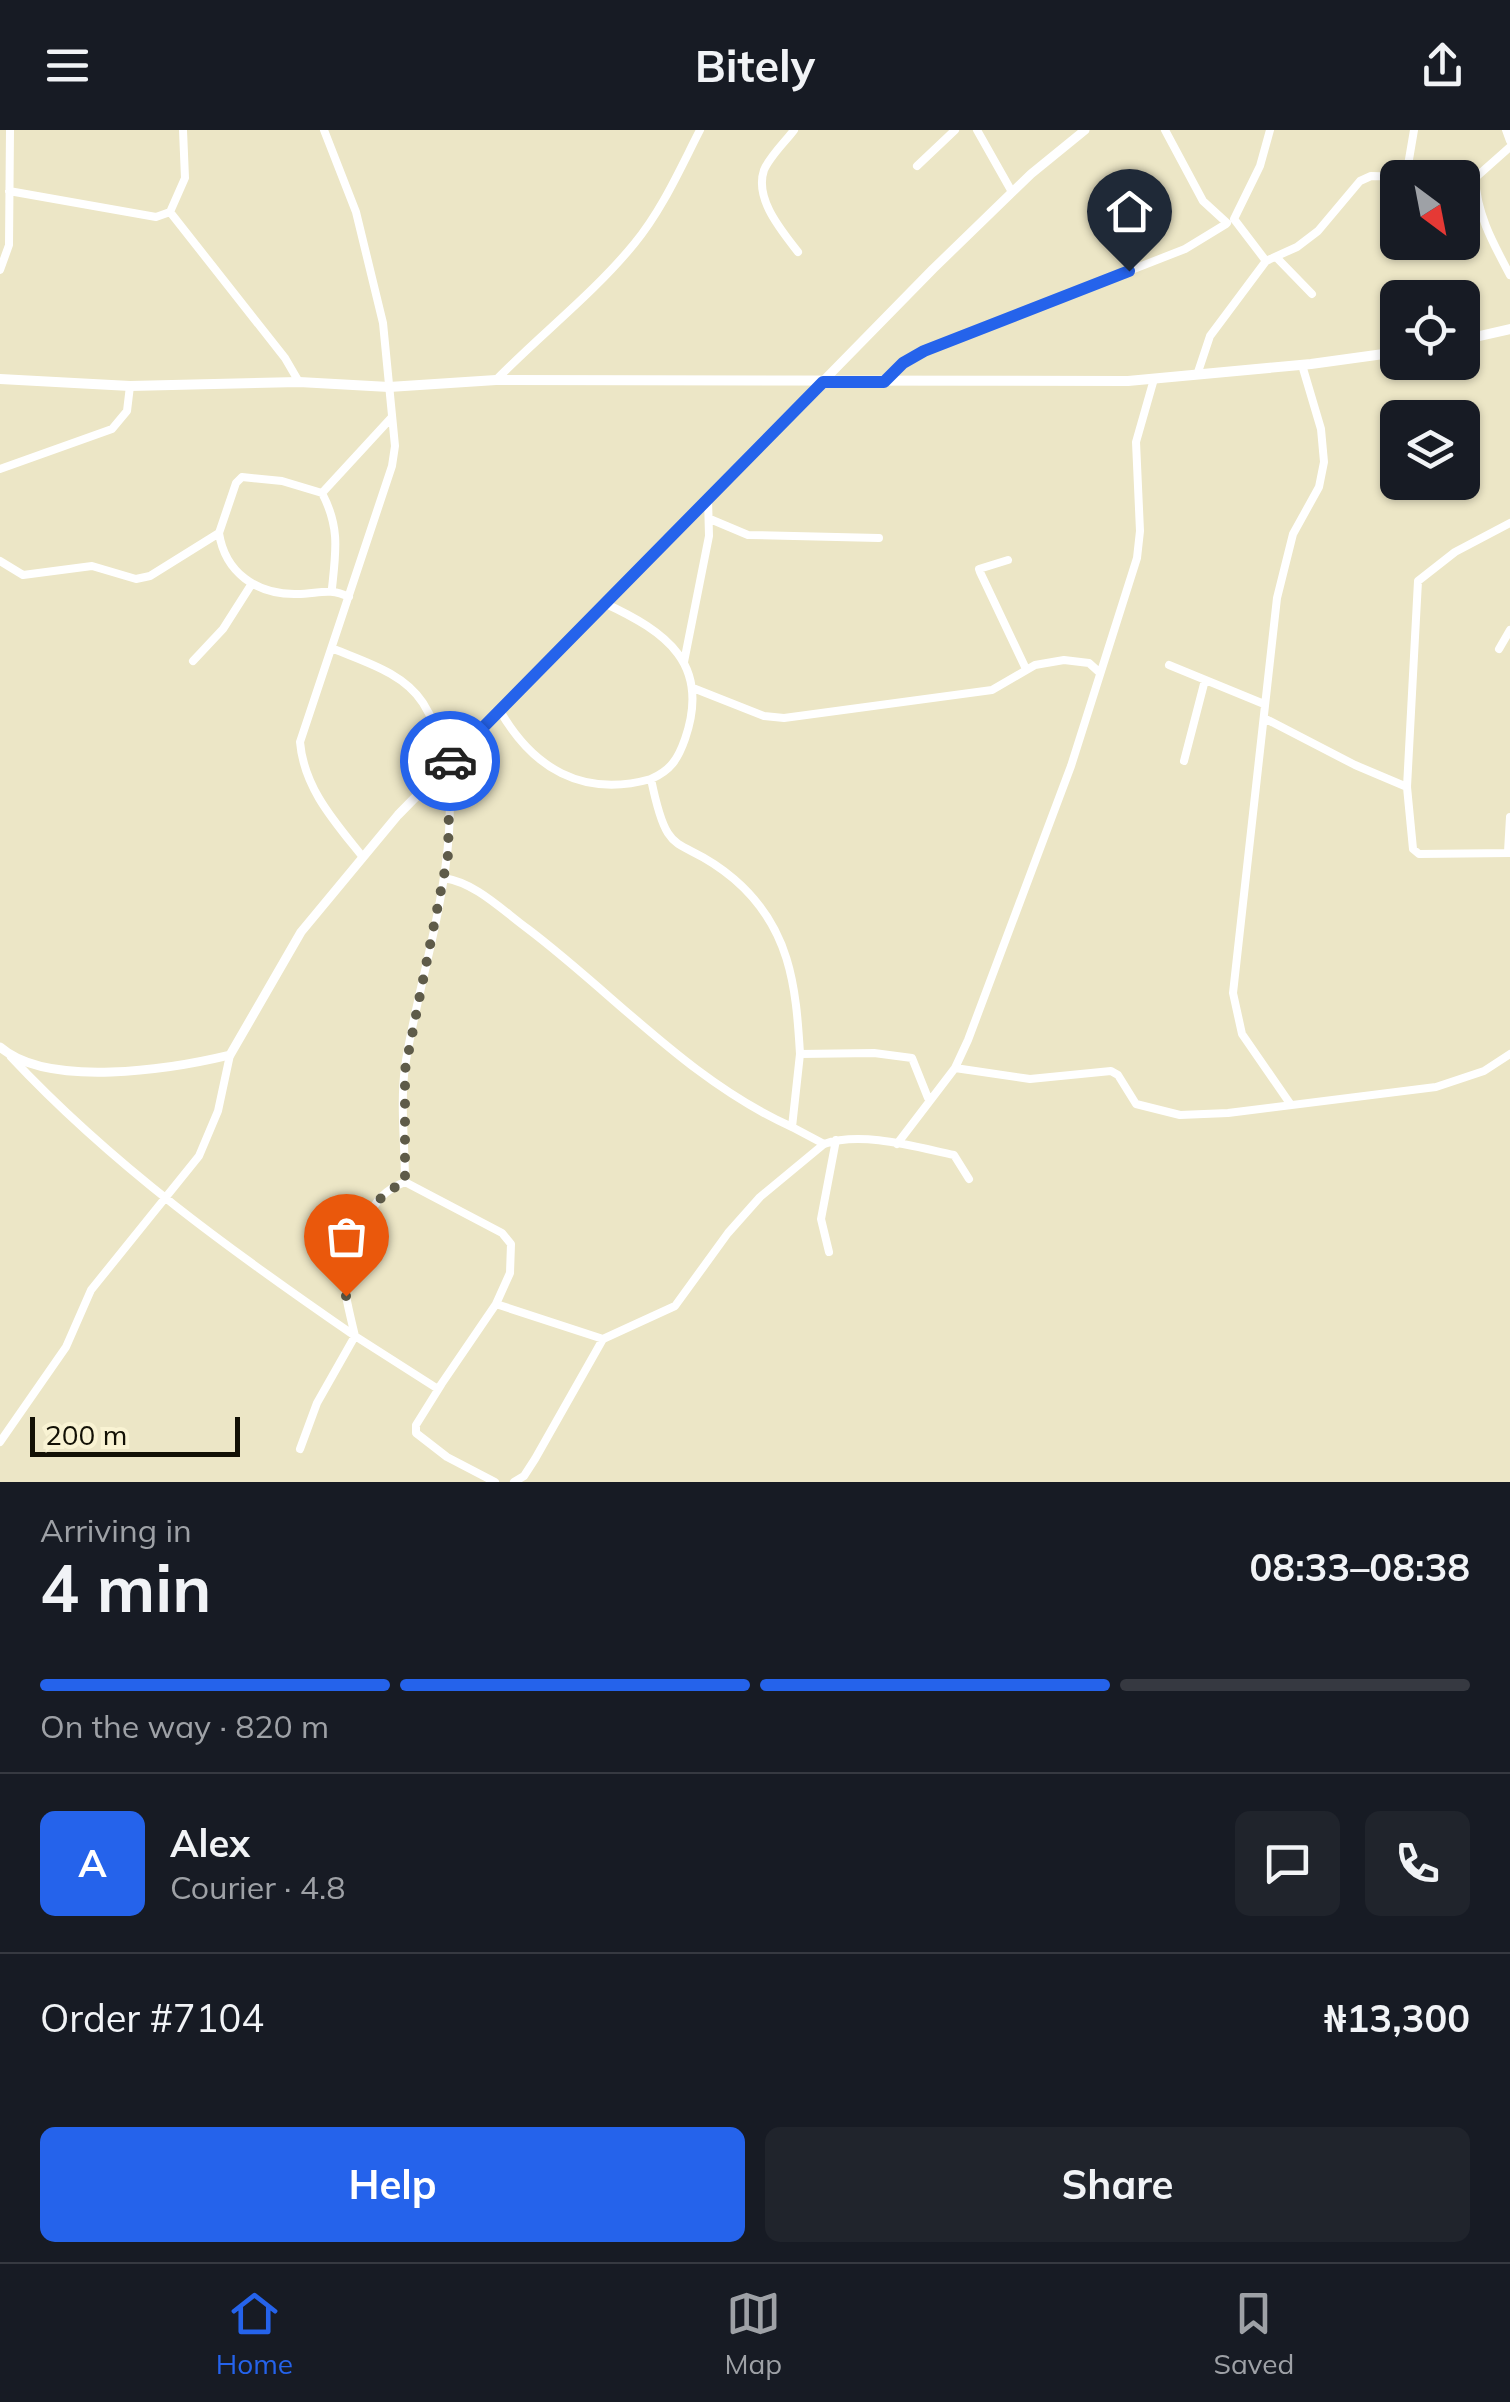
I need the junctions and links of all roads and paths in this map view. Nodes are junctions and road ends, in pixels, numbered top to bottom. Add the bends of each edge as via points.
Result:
1 (10, 130) edge
2 (184, 130) edge
3 (324, 130) edge
4 (700, 130) edge
5 (794, 130) edge
6 (954, 130) edge
7 (978, 130) edge
8 (1085, 130) edge
9 (1165, 130) edge
10 (1270, 130) edge
11 (1414, 130) edge
12 (1506, 130) edge
13 (1510, 144) edge
14 (1409, 160) edge
15 (916, 166) dead end
16 (1480, 172) edge
17 (1380, 176) edge
18 (8, 191) junction
19 (1012, 192) junction
20 (170, 212) junction
21 (1480, 214) edge
22 (1230, 222) junction
23 (798, 252) dead end
24 (1276, 258) junction
25 (1266, 261) junction
26 (0, 270) edge
27 (1510, 275) edge
28 (1312, 294) dead end
29 (1510, 329) edge
30 (1480, 336) edge
31 (1380, 354) edge
32 (1302, 365) junction
33 (1196, 375) junction
34 (1154, 378) junction
35 (0, 379) edge
36 (496, 380) junction
37 (299, 382) junction
38 (823, 382) junction
39 (884, 382) junction
40 (130, 386) junction
41 (389, 387) junction
42 (392, 417) junction
43 (0, 469) edge
44 (322, 493) junction
45 (708, 498) junction
46 (710, 519) junction
47 (1510, 523) edge
48 (219, 532) junction
49 (879, 538) dead end
50 (1008, 560) dead end
51 (0, 562) edge
52 (252, 585) junction
53 (332, 588) junction
54 (350, 596) junction
55 (604, 603) junction
56 (1510, 630) edge
57 (334, 649) junction
58 (1500, 649) dead end
59 (193, 661) dead end
60 (684, 662) junction
61 (1169, 665) dead end
62 (1026, 669) junction
63 (1098, 672) junction
64 (1205, 680) junction
65 (693, 688) junction
66 (1264, 704) junction
67 (499, 708) junction
68 (1264, 718) junction
69 (1184, 761) dead end
70 (447, 764) junction
71 (651, 778) junction
72 (1407, 787) junction
73 (1510, 817) edge
74 (1509, 853) edge
75 (362, 856) junction
76 (444, 878) junction
77 (0, 1046) edge
78 (800, 1054) junction
79 (1510, 1054) edge
80 (230, 1055) junction
81 (11, 1056) junction
82 (954, 1068) junction
83 (928, 1098) junction
84 (1291, 1105) junction
85 (792, 1127) junction
86 (836, 1140) junction
87 (824, 1144) junction
88 (897, 1144) junction
89 (969, 1179) dead end
90 (405, 1182) junction
91 (164, 1197) junction
92 (829, 1252) dead end
93 (496, 1304) junction
94 (355, 1336) junction
95 (602, 1339) junction
96 (441, 1385) junction
97 (0, 1442) edge
98 (300, 1449) dead end
99 (495, 1482) edge
100 (514, 1482) edge

1 - 18 street
2 - 20 street via 185,178
3 - 41 street via 372,273
4 - 36 street via 637,240
5 - 23 street via 765,168 762,187 772,217
6 - 15 street
7 - 19 street
8 - 19 street
9 - 22 street via 1193,186
10 - 22 street via 1260,166
11 - 14 street
12 - 13 street
13 - 16 street
17 - 24 street via 1360,181 1318,231
18 - 20 street via 156,217
18 - 26 street via 9,245
19 - 38 street
20 - 37 street
21 - 27 street
22 - 25 street
22 - 39 street via 1184,249 924,351
24 - 25 street
24 - 28 street
25 - 33 street via 1210,336
29 - 30 main road
31 - 32 main road
32 - 33 main road
32 - 66 street via 1324,462 1276,598
33 - 34 main road
34 - 39 main road
34 - 63 street via 1136,442 1137,558
35 - 40 main road
36 - 38 main road
36 - 41 main road
37 - 40 main road
37 - 41 main road
38 - 39 main road
38 - 45 street
40 - 43 street via 127,411 112,429
41 - 42 street
42 - 44 street
42 - 54 street via 392,466
44 - 48 street via 242,477
44 - 53 street via 338,540
45 - 46 street
45 - 55 street
46 - 49 street via 748,534
46 - 60 street
47 - 72 street via 1429,569 1418,582
48 - 51 street via 143,578 92,566 22,576
48 - 52 street via 230,566
50 - 62 street via 979,569
52 - 53 street via 294,594
52 - 59 street
53 - 54 street
54 - 57 street
55 - 60 street via 659,632
55 - 67 street
56 - 58 street
57 - 70 street via 386,670 411,689 424,704
57 - 75 street via 307,717 302,760 315,794
60 - 65 street
61 - 64 street
62 - 63 street via 1064,660 1089,663
62 - 65 street via 992,690 784,718
63 - 82 street via 1021,905
64 - 66 street
64 - 69 street
65 - 71 street via 678,759
66 - 68 street
67 - 70 street
67 - 71 street via 516,740 548,767 606,783
68 - 72 street
68 - 84 street via 1233,993 1242,1034
70 - 75 street
70 - 76 street
71 - 78 street via 674,845 734,879 782,940
72 - 74 street via 1413,850
73 - 74 street
75 - 80 street via 301,932
76 - 85 street via 471,886 565,957 725,1091
76 - 90 street via 405,1070
77 - 81 street
78 - 83 street via 912,1058
78 - 85 street
79 - 84 street via 1454,1084
80 - 81 street via 128,1070 38,1067
80 - 91 street via 199,1156
81 - 91 street via 54,1103
82 - 83 street
82 - 84 street via 1030,1079 1111,1071 1136,1104 1180,1115
83 - 88 street
85 - 87 street
86 - 87 street
86 - 88 street
86 - 92 street via 821,1219
87 - 95 street via 760,1197 674,1306
88 - 89 street via 954,1155
90 - 93 street via 502,1232 511,1244 510,1273
90 - 94 street via 378,1200 346,1254
91 - 94 street
91 - 97 street via 91,1290 66,1347
93 - 95 street
93 - 96 street
94 - 96 street
94 - 98 street via 317,1402
95 - 100 street via 536,1459
96 - 99 street via 416,1433

